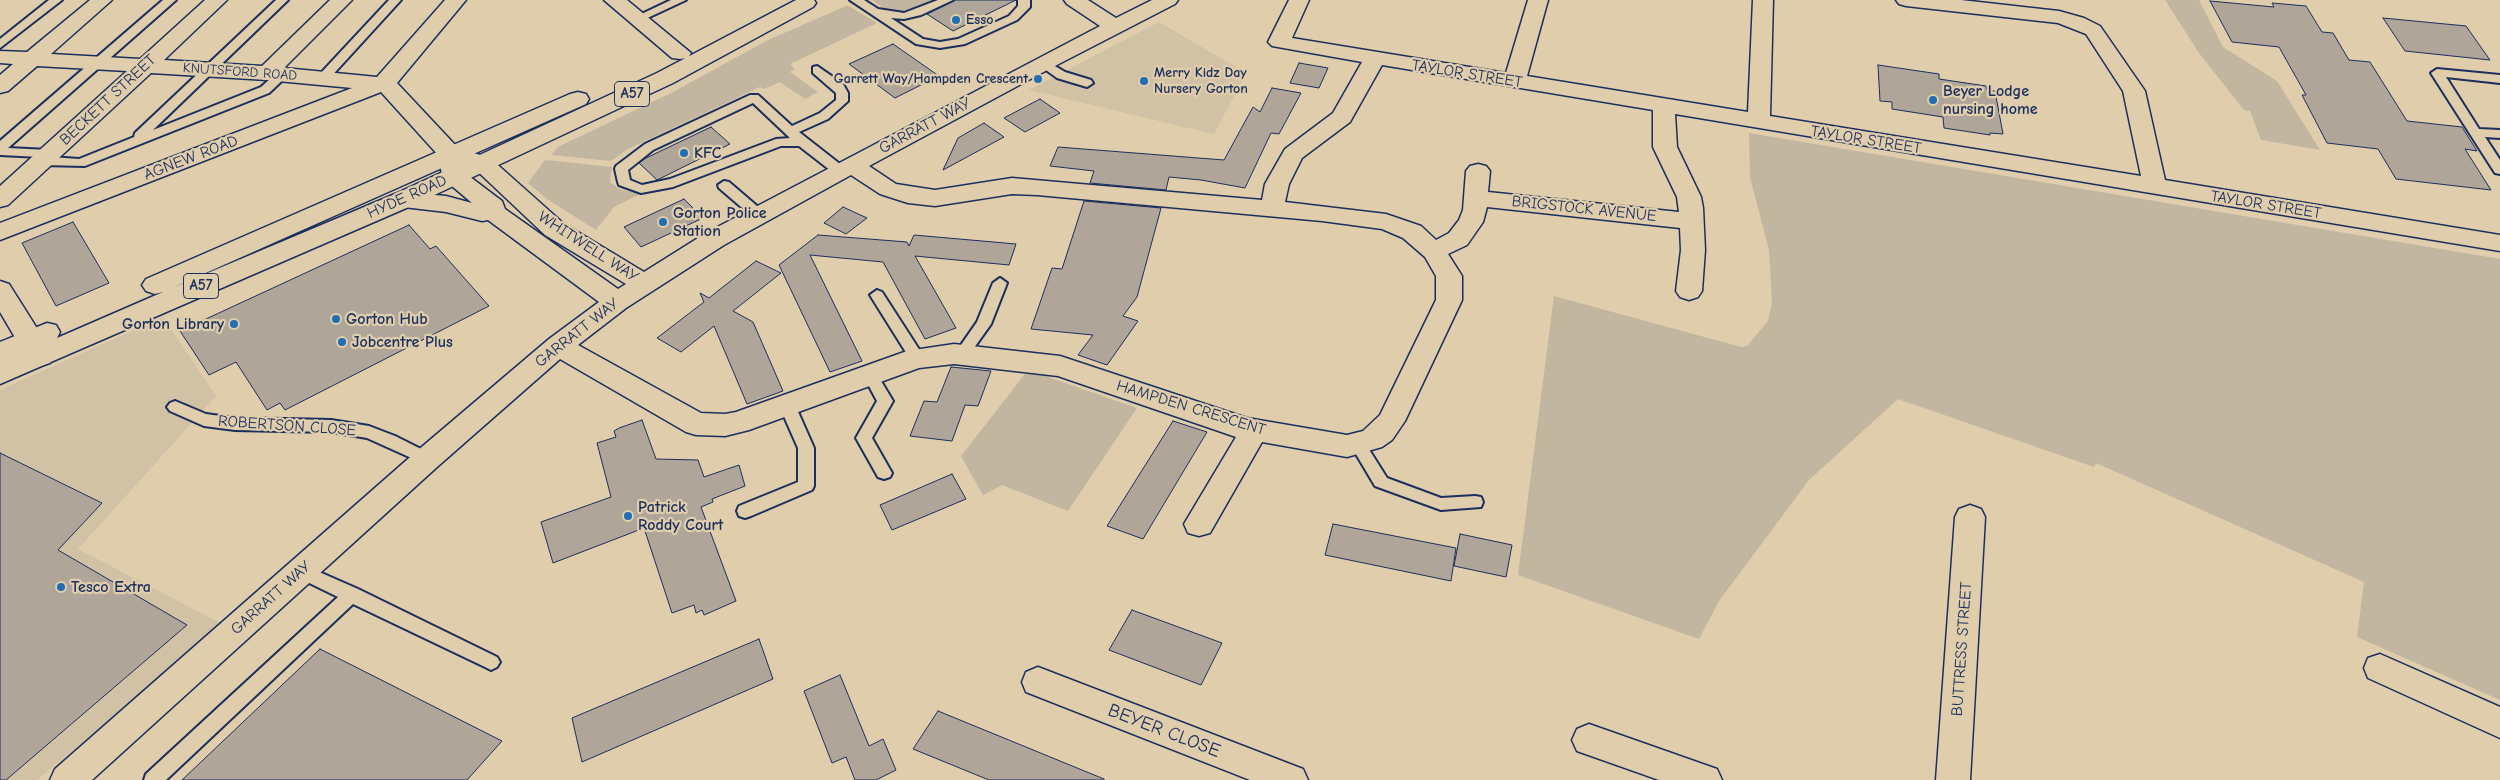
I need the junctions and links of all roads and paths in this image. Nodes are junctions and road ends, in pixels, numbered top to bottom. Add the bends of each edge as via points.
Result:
1 (56, 0) edge
2 (102, 0) edge
3 (170, 0) edge
4 (216, 0) edge
5 (282, 0) edge
6 (342, 0) edge
7 (395, 0) edge
8 (456, 0) edge
9 (614, 0) edge
10 (680, 0) edge
11 (856, 0) edge
12 (947, 0) edge
13 (1024, 0) edge
14 (1074, 0) edge
15 (1168, 0) edge
16 (1298, 0) edge
17 (1538, 0) edge
18 (1763, 0) edge
19 (1906, 0) edge
20 (806, 1) edge
21 (875, 12) junction
22 (637, 19) junction
23 (1115, 26) junction
24 (0, 45) edge
25 (680, 53) junction
26 (0, 57) edge
27 (33, 58) junction
28 (1375, 58) junction
29 (98, 62) junction
30 (1043, 63) junction
31 (146, 65) junction
32 (210, 69) junction
33 (817, 70) dead end
34 (275, 73) junction
35 (322, 78) junction
36 (2500, 79) edge
37 (1515, 81) junction
38 (1087, 83) dead end
39 (382, 84) junction
40 (0, 86) edge
41 (1664, 107) junction
42 (1759, 122) junction
43 (791, 131) junction
44 (2476, 132) junction
45 (2500, 134) edge
46 (140, 139) junction
47 (802, 142) junction
48 (0, 150) edge
49 (45, 158) junction
50 (482, 164) junction
51 (452, 165) junction
52 (846, 168) junction
53 (1478, 170) dead end
54 (2500, 170) edge
55 (724, 185) dead end
56 (2155, 187) junction
57 (1476, 198) junction
58 (0, 199) edge
59 (402, 200) junction
60 (1272, 208) junction
61 (493, 212) junction
62 (759, 215) junction
63 (1692, 221) junction
64 (0, 232) edge
65 (2500, 243) edge
66 (1434, 251) junction
67 (1000, 283) dead end
68 (644, 284) junction
69 (0, 290) edge
70 (1688, 291) dead end
71 (877, 296) dead end
72 (617, 302) junction
73 (558, 346) junction
74 (34, 348) junction
75 (0, 353) edge
76 (961, 355) junction
77 (917, 358) junction
78 (0, 374) edge
79 (870, 375) junction
80 (787, 405) junction
81 (175, 407) dead end
82 (1254, 431) junction
83 (1358, 444) junction
84 (427, 459) junction
85 (884, 473) dead end
86 (1475, 502) dead end
87 (745, 511) dead end
88 (1970, 518) dead end
89 (1199, 524) dead end
90 (301, 571) junction
91 (352, 594) junction
92 (492, 662) dead end
93 (2380, 668) dead end
94 (1038, 682) dead end
95 (2500, 723) edge
96 (1589, 740) dead end
97 (67, 780) edge
98 (153, 780) edge
99 (1291, 780) edge
100 (1705, 780) edge
101 (1953, 780) edge

1 - 24 lane
2 - 27 main road
3 - 29 lane
4 - 31 main road, BECKETT STREET
5 - 32 lane
6 - 34 main road
7 - 35 lane
8 - 39 main road via 394,75
9 - 22 main road
10 - 22 lane
11 - 21 lane
12 - 21 lane via 904,16
13 - 21 lane via 1024,7 1013,18 961,42 940,45 920,42
14 - 23 main road
15 - 23 main road, GARRATT WAY
16 - 28 main road, TAYLOR STREET via 1279,42
17 - 37 main road
18 - 42 main road
19 - 56 main road via 2058,17 2093,30 2134,91
20 - 25 main road, HYDE ROAD / A57
20 - 50 main road, HYDE ROAD / A57 via 665,78
22 - 25 main road
23 - 30 main road, GARRATT WAY
25 - 51 main road, HYDE ROAD / A57
26 - 27 main road, KNUTSFORD ROAD
27 - 29 main road, KNUTSFORD ROAD
27 - 40 main road
28 - 37 main road, TAYLOR STREET
28 - 60 main road via 1342,117 1293,154 1277,184
29 - 31 main road, KNUTSFORD ROAD
29 - 48 lane
30 - 38 lane via 1060,75
30 - 52 main road, GARRATT WAY
31 - 32 main road, KNUTSFORD ROAD
31 - 49 main road, BECKETT STREET
32 - 34 main road, KNUTSFORD ROAD
32 - 46 lane via 138,136
33 - 43 lane via 839,87 842,102 824,116
34 - 35 main road, KNUTSFORD ROAD
34 - 46 lane via 266,90
35 - 39 main road, KNUTSFORD ROAD
36 - 44 lane via 2436,72
37 - 41 main road, TAYLOR STREET
39 - 51 main road via 392,89
39 - 64 main road, AGNEW ROAD
41 - 42 main road, TAYLOR STREET
41 - 63 main road via 1666,147 1689,197
42 - 56 main road, TAYLOR STREET
43 - 47 lane
43 - 47 lane via 754,98 649,148 623,166 624,182 641,189 673,184 780,142
44 - 45 lane
44 - 54 lane
46 - 49 lane via 80,163
47 - 52 lane
48 - 49 lane
49 - 58 main road, BECKETT STREET
50 - 51 main road, WHITWELL WAY
50 - 68 main road, WHITWELL WAY via 554,229
51 - 59 main road, HYDE ROAD / A57
51 - 61 main road, WHITWELL WAY via 493,207
51 - 74 main road, HYDE ROAD / A57
52 - 60 main road, HAMPDEN CRESCENT via 908,195 935,198 1012,186 1037,186
52 - 62 main road, GARRATT WAY
53 - 57 main road
55 - 62 lane
56 - 65 main road, TAYLOR STREET
57 - 63 main road, BRIGSTOCK AVENUE
57 - 66 main road via 1471,222 1458,239
59 - 61 main road
59 - 74 main road, HYDE ROAD / A57
60 - 66 main road, HAMPDEN CRESCENT via 1386,222 1412,232
61 - 72 main road, WHITWELL WAY
62 - 68 main road, GARRATT WAY
63 - 70 main road via 1693,250
66 - 83 main road, HAMPDEN CRESCENT via 1449,276 1449,300 1391,421 1372,439
67 - 76 lane via 984,324
68 - 72 main road, GARRATT WAY
69 - 74 main road
71 - 77 lane
72 - 73 main road, GARRATT WAY
73 - 80 main road, HAMPDEN CRESCENT via 696,424 725,426
73 - 84 main road, GARRATT WAY
74 - 75 main road, HYDE ROAD / A57
74 - 78 main road, HYDE ROAD / A57
76 - 77 main road, HAMPDEN CRESCENT via 938,354
76 - 82 main road, HAMPDEN CRESCENT via 1060,366
77 - 79 main road, HAMPDEN CRESCENT
79 - 80 main road, HAMPDEN CRESCENT
79 - 85 lane via 885,401 864,438
80 - 87 lane via 806,448 806,486
81 - 84 lane, ROBERTSON CLOSE via 204,420 235,424 331,426 369,432
82 - 83 main road, HAMPDEN CRESCENT via 1347,446
82 - 89 main road
83 - 86 lane via 1380,482 1441,504
84 - 90 main road, GARRATT WAY
88 - 101 main road, BUTTRESS STREET
90 - 91 lane
90 - 97 main road, GARRATT WAY
91 - 92 lane
91 - 98 lane
93 - 95 main road
94 - 99 main road, BEYER CLOSE
96 - 100 main road

